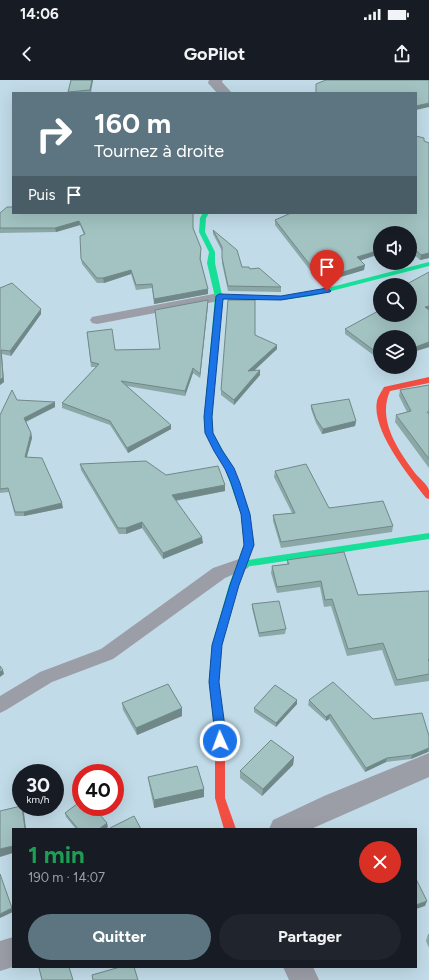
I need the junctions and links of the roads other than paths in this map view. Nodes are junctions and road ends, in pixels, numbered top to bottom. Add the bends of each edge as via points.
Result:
1 (216, 80) edge
2 (225, 92) edge
3 (205, 214) edge
4 (429, 264) edge
5 (219, 296) junction
6 (97, 320) dead end
7 (429, 380) edge
8 (429, 496) edge
9 (429, 536) edge
10 (242, 564) junction
11 (0, 705) edge
12 (429, 765) edge
13 (230, 828) edge
14 (285, 828) edge
15 (12, 952) edge
16 (0, 956) edge
17 (298, 968) edge
18 (304, 980) edge

1 - 2 street via 215,83
3 - 5 street via 202,232 212,252 211,264
4 - 5 street via 312,294 281,298
5 - 6 lane
5 - 10 street via 208,417 209,433 229,468 245,514 249,545
7 - 8 street via 387,389 381,398 381,419 408,470
9 - 10 street
10 - 11 lane via 219,573 107,654 46,677
10 - 13 street via 217,645 214,682 220,727 220,798
12 - 14 street
15 - 16 street
17 - 18 street

